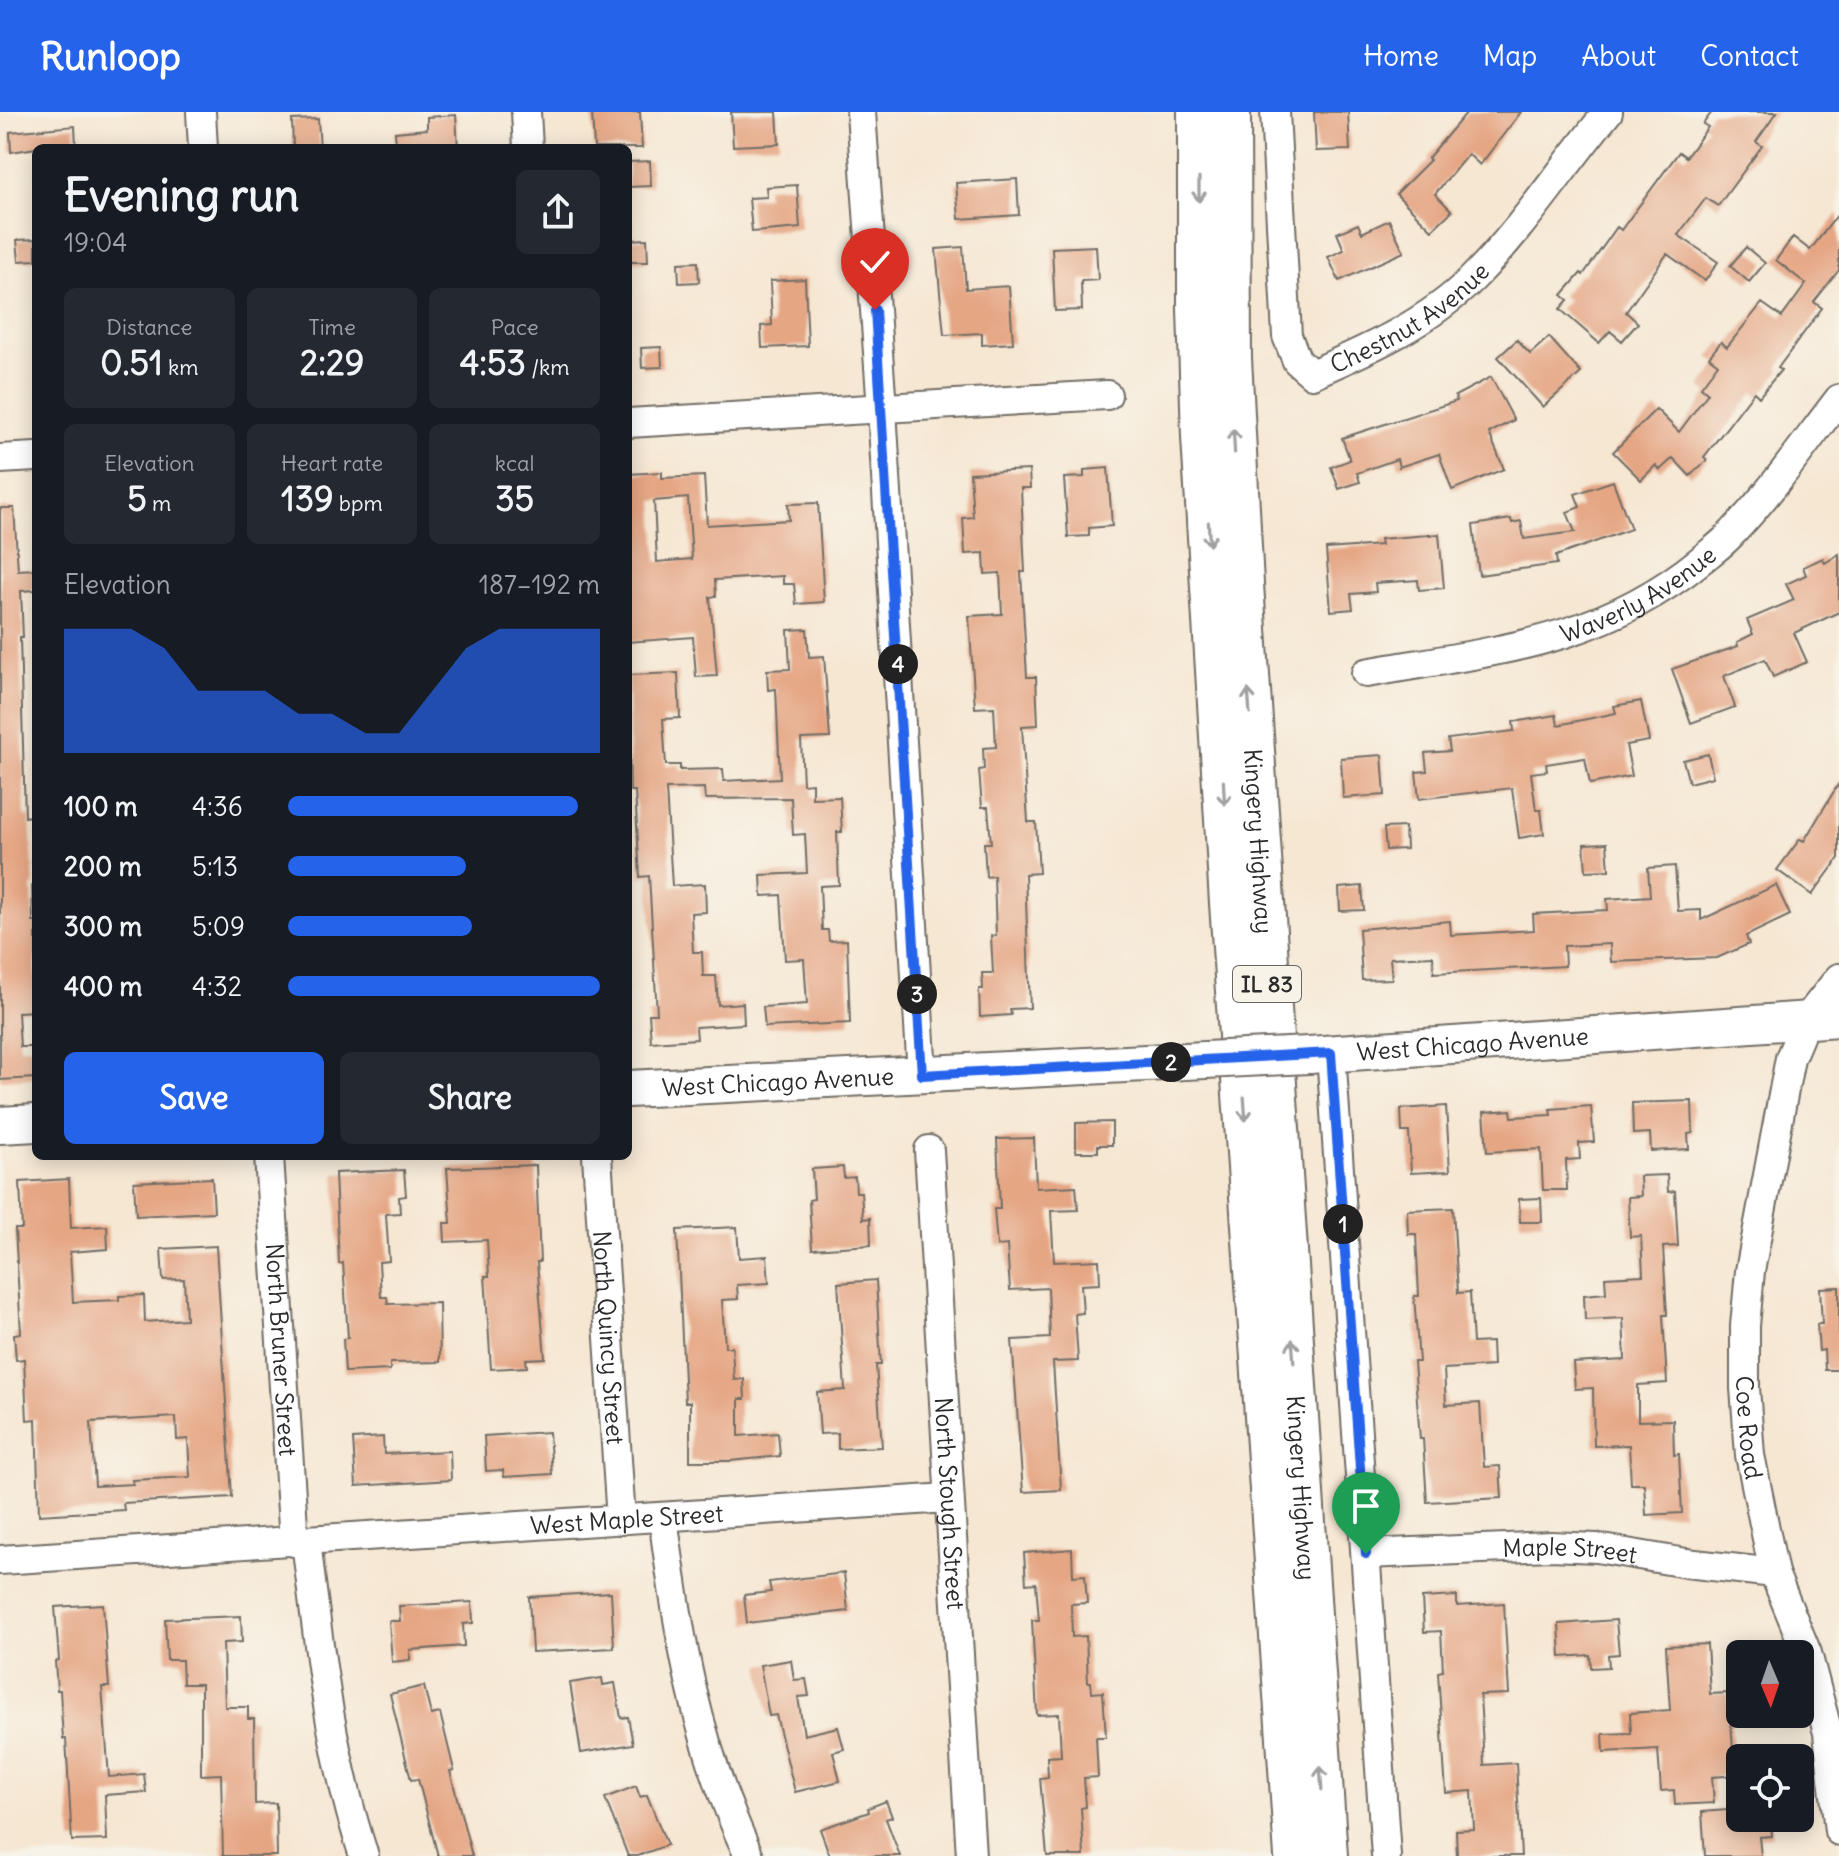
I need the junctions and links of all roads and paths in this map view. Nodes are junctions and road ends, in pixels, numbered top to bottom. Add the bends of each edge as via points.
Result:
1 (201, 112) edge
2 (526, 112) edge
3 (861, 112) edge
4 (1199, 112) edge
5 (1229, 112) edge
6 (1275, 112) edge
7 (1600, 115) edge
8 (203, 144) edge
9 (528, 144) edge
10 (1107, 395) dead end
11 (1839, 399) edge
12 (882, 409) junction
13 (632, 423) edge
14 (32, 457) edge
15 (0, 459) edge
16 (1366, 673) dead end
17 (1839, 978) edge
18 (1822, 1019) edge
19 (1320, 1054) junction
20 (922, 1075) junction
21 (632, 1089) edge
22 (32, 1123) edge
23 (0, 1125) edge
24 (929, 1150) dead end
25 (269, 1160) edge
26 (597, 1160) edge
27 (948, 1498) junction
28 (663, 1517) junction
29 (621, 1520) junction
30 (300, 1542) junction
31 (1366, 1554) junction
32 (0, 1560) edge
33 (1774, 1573) junction
34 (1839, 1831) edge
35 (364, 1856) edge
36 (749, 1856) edge
37 (971, 1856) edge
38 (1296, 1856) edge
39 (1326, 1856) edge
40 (1386, 1856) edge

1 - 8 street
2 - 9 street
3 - 12 street
4 -> 38 highway, Kingery Highway / IL 83 via 1203,437
39 -> 5 highway, Kingery Highway / IL 83 via 1242,584 1230,358
6 - 7 street, Chestnut Avenue via 1287,336 1297,361 1312,374 1393,337 1473,279
10 - 12 street
11 - 16 street, Waverly Avenue via 1732,534 1650,597 1579,630 1537,642
12 - 13 street
12 - 20 street
14 - 15 street
17 - 18 street, Coe Road
18 - 19 main road, West Chicago Avenue
18 - 33 street, Coe Road via 1790,1058 1758,1224 1745,1326 1750,1455
19 - 20 main road, West Chicago Avenue, bridge
19 - 31 street
20 - 21 main road, West Chicago Avenue
22 - 23 main road
24 - 27 street, North Stough Street
25 - 30 street, North Bruner Street
26 - 29 street, North Quincy Street
27 - 28 street, West Maple Street
27 - 37 street, North Stough Street
28 - 29 street, West Maple Street
28 - 36 street via 692,1697 711,1764
29 - 30 street, West Maple Street
30 - 32 street, West Maple Street
30 - 35 street, North Bruner Street via 326,1702
31 - 33 street, Maple Street via 1597,1548
31 - 40 street
33 - 34 street, Coe Road via 1807,1653 1828,1733

